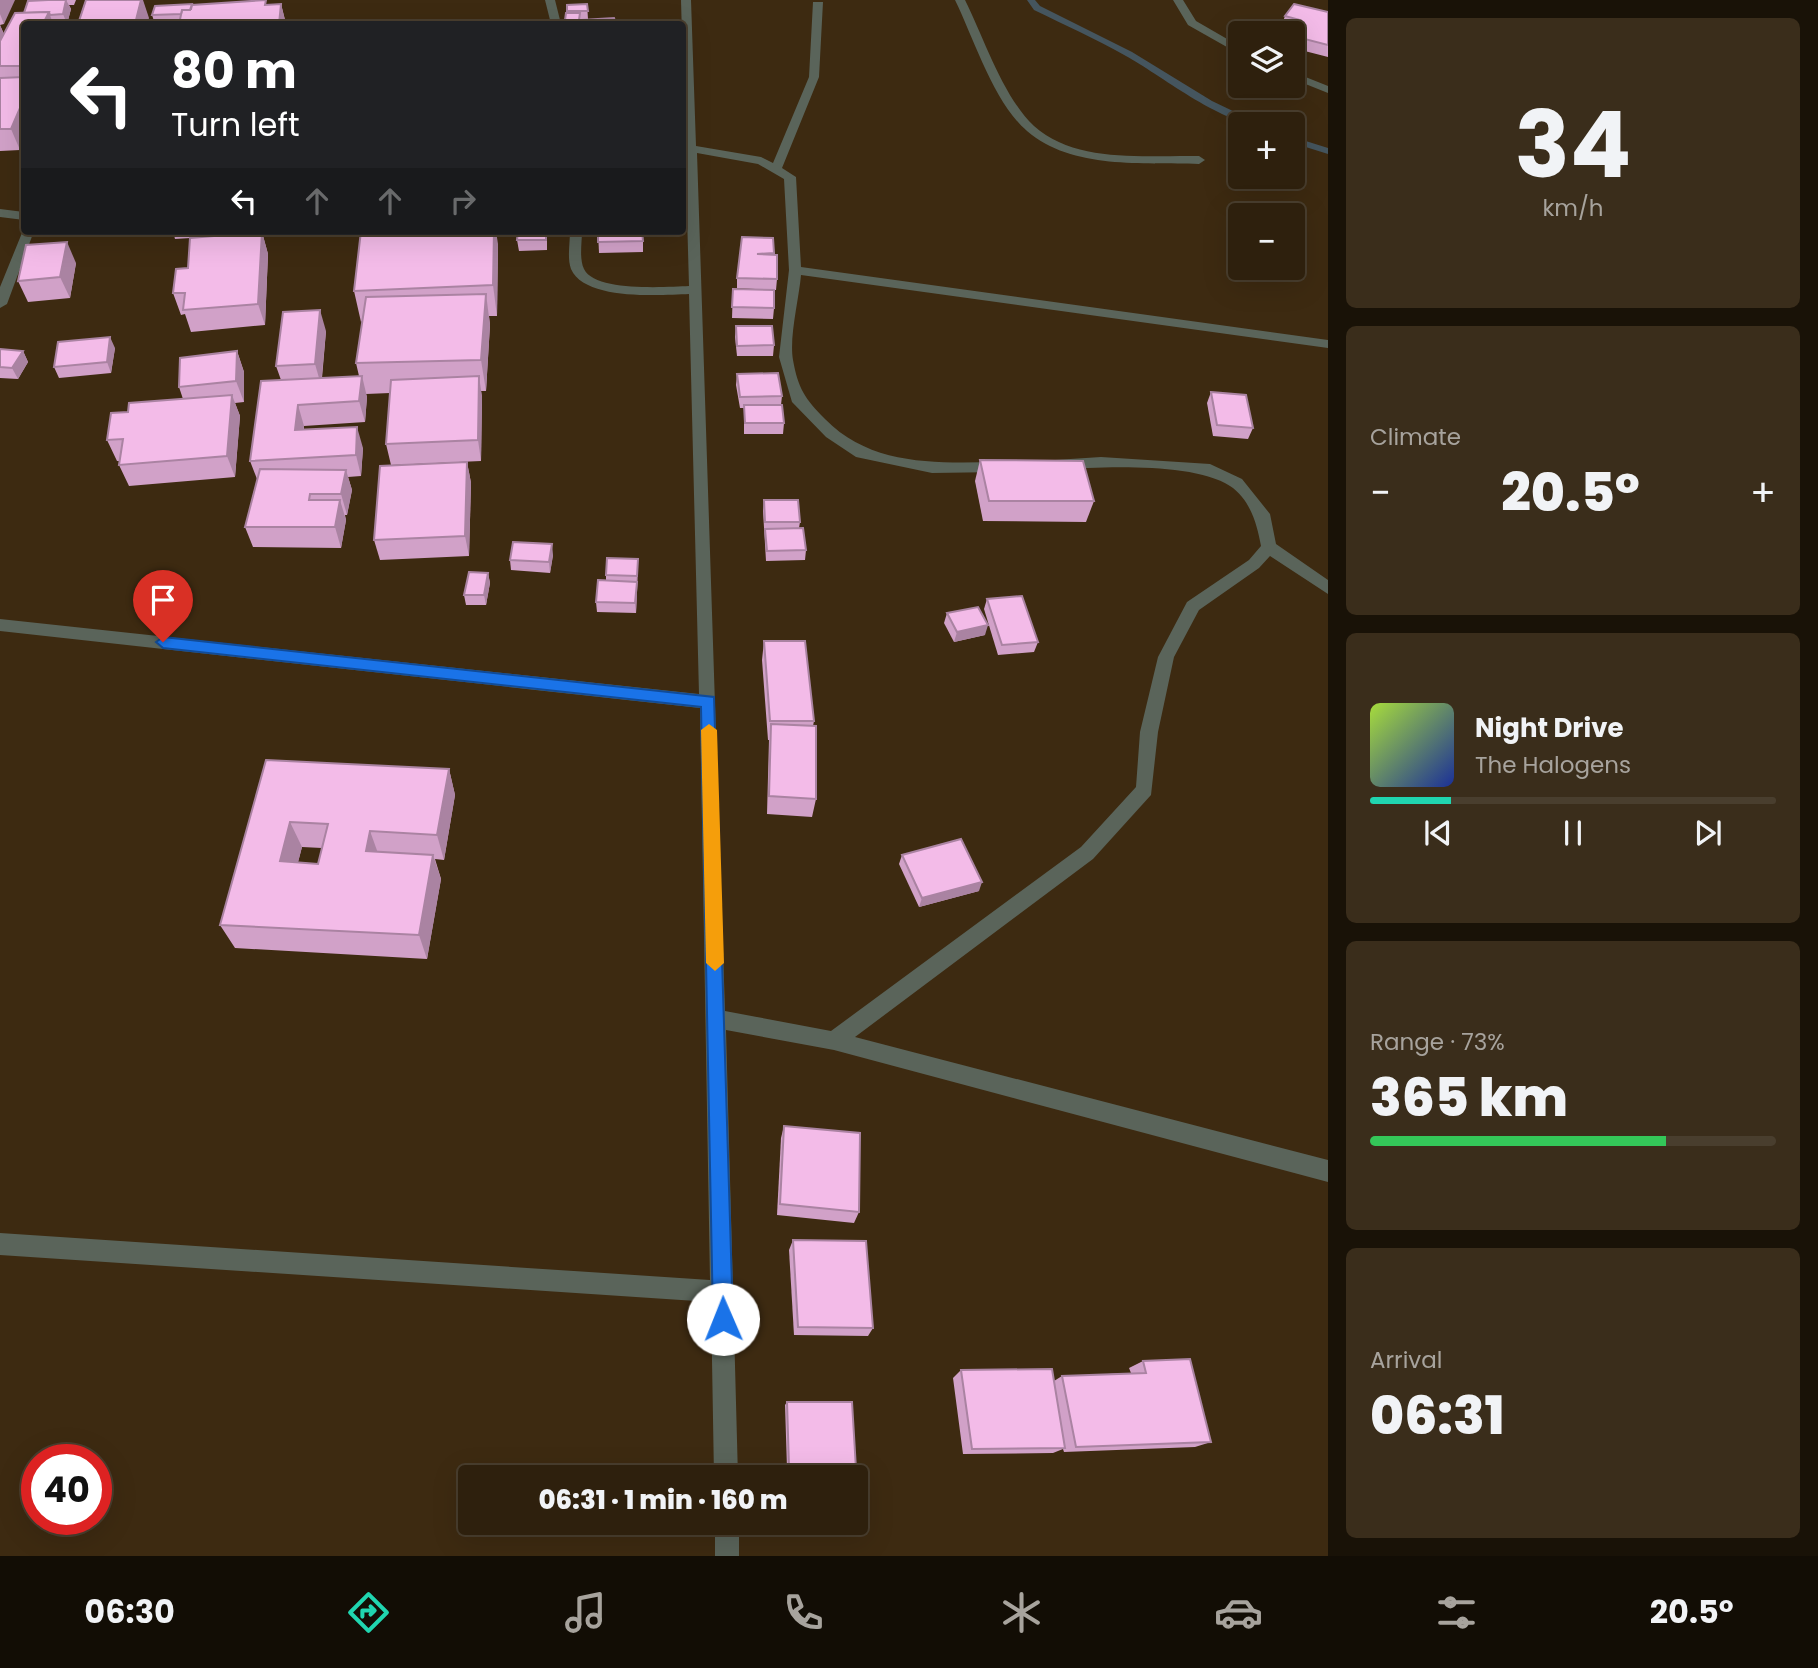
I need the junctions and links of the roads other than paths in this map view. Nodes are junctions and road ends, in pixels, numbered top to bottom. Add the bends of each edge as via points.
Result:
1 (550, 0) edge
2 (686, 0) edge
3 (960, 0) edge
4 (1178, 0) edge
5 (818, 2) dead end
6 (555, 21) edge
7 (1228, 44) edge
8 (1305, 80) edge
9 (1328, 90) edge
10 (691, 148) junction
11 (1199, 160) dead end
12 (777, 167) junction
13 (0, 213) edge
14 (21, 216) edge
15 (26, 235) edge
16 (576, 235) edge
17 (795, 270) junction
18 (694, 290) junction
19 (0, 304) edge
20 (1328, 344) edge
21 (1038, 465) edge
22 (1013, 466) edge
23 (1269, 547) junction
24 (1328, 588) edge
25 (0, 625) edge
26 (708, 702) junction
27 (716, 1019) junction
28 (834, 1041) junction
29 (1328, 1171) edge
30 (0, 1244) edge
31 (723, 1293) junction
32 (726, 1465) edge
33 (727, 1535) edge
34 (727, 1556) edge

1 - 6 street
2 - 10 street
3 - 11 street via 1016,113 1043,138 1094,155
4 - 7 street via 1192,23
5 - 12 street via 814,77
8 - 9 street
10 - 12 street
10 - 18 street
12 - 17 street via 790,177
13 - 14 street
15 - 19 street
16 - 18 street via 578,270 587,281 602,288
17 - 20 street
17 - 22 street via 786,358 797,399 831,434 861,454 932,468
18 - 26 street
21 - 23 street via 1101,462 1205,468 1237,483 1262,514
23 - 24 street
23 - 28 street via 1254,564 1193,606 1182,626 1167,657 1149,732 1145,790 1087,853
25 - 26 street
26 - 27 street
27 - 28 street
27 - 31 street
28 - 29 street
30 - 31 street
31 - 32 street
33 - 34 street

